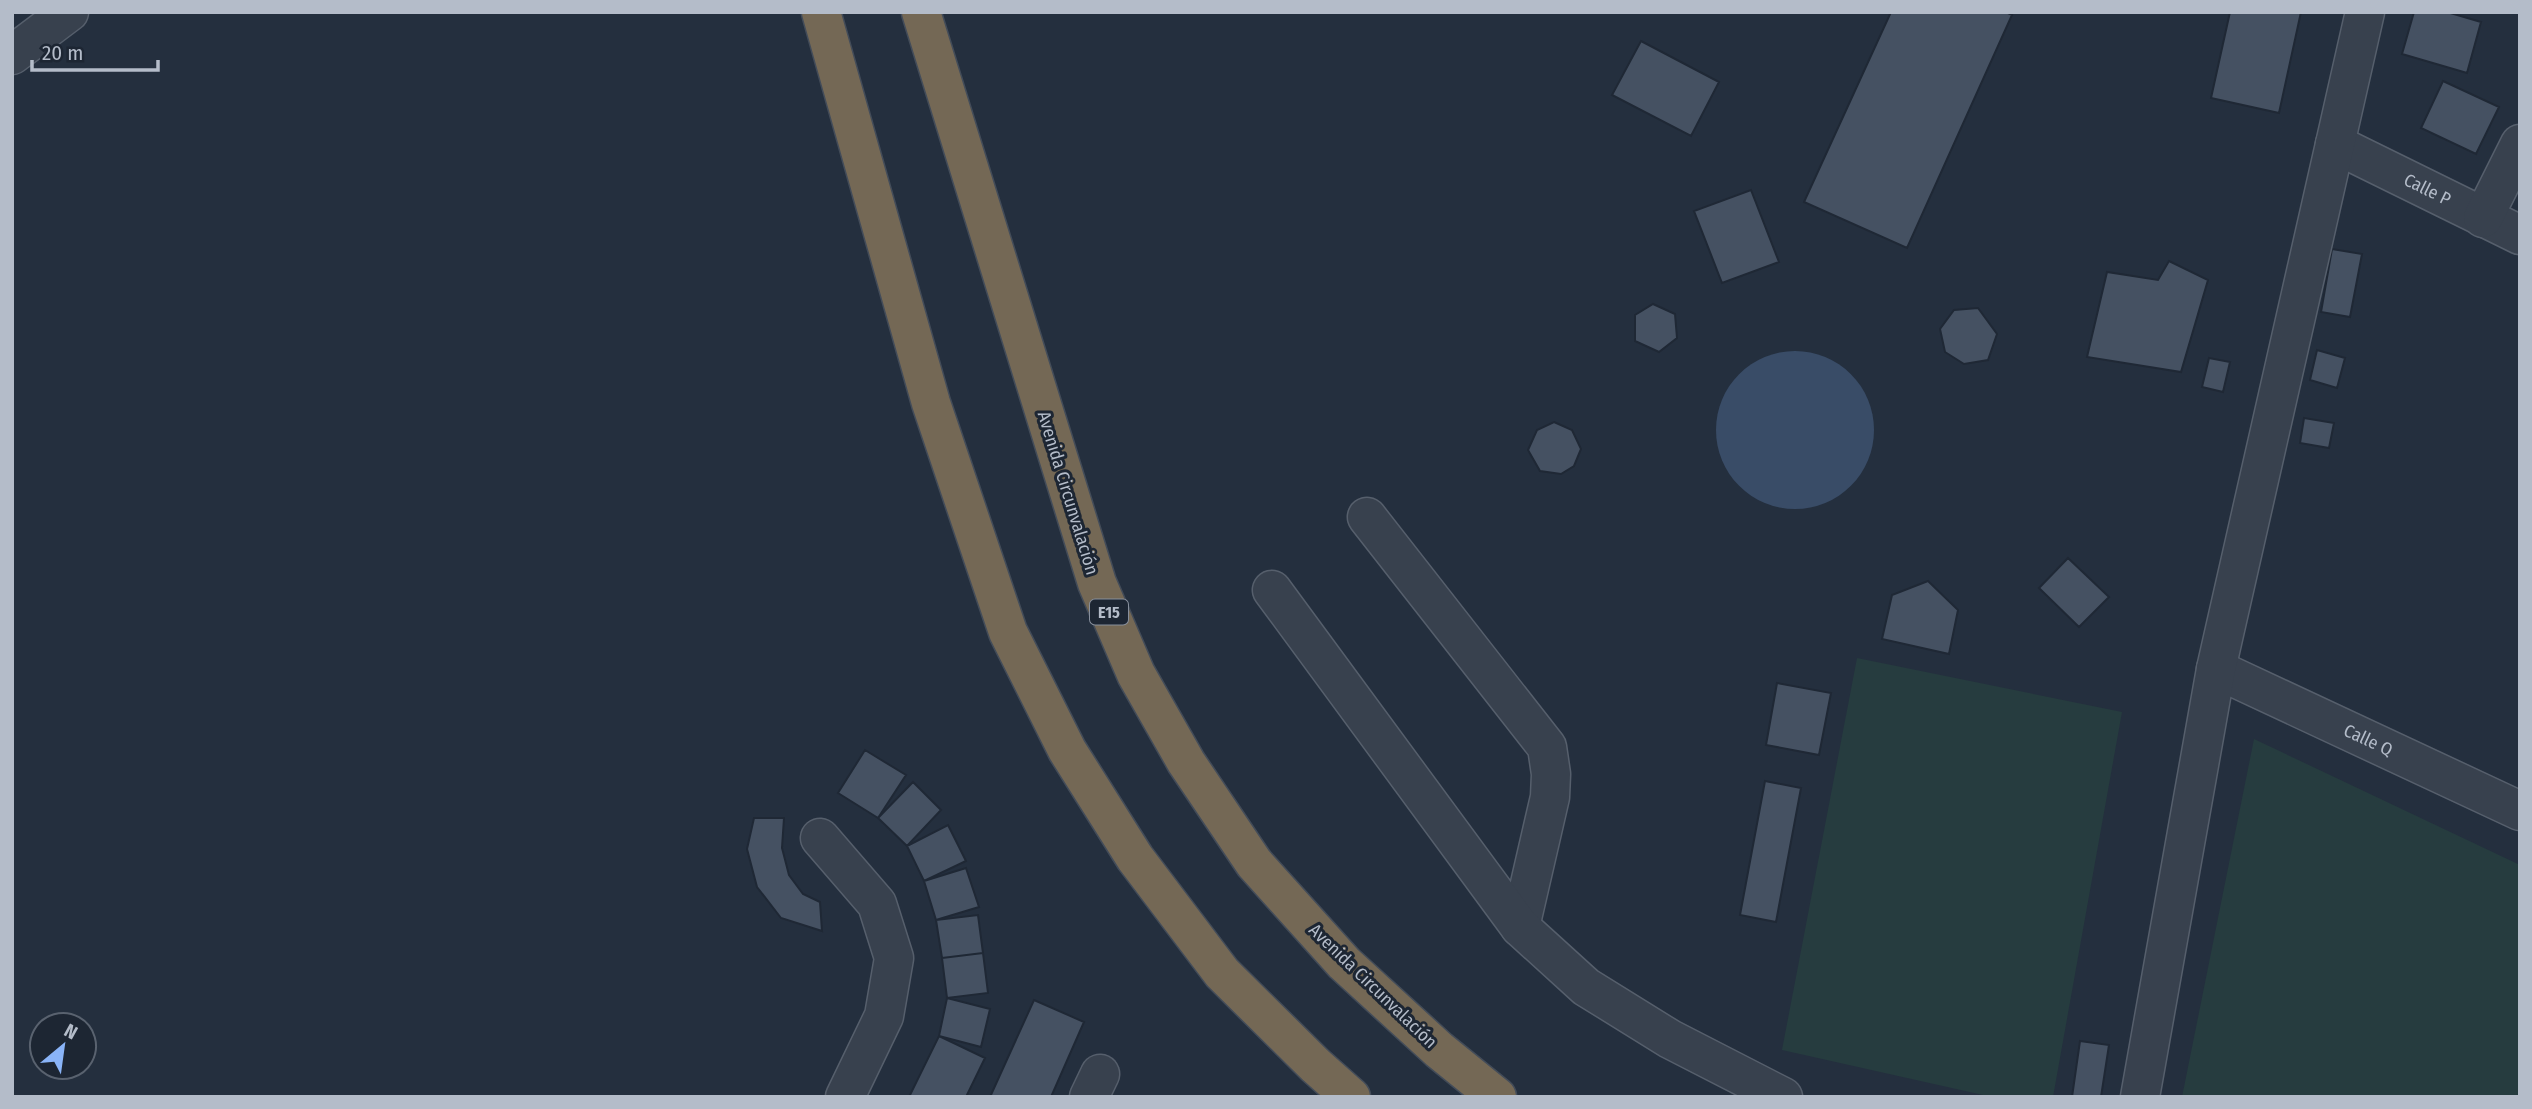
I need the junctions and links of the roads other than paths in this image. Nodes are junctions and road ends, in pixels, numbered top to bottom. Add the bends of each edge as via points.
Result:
1 (69, 12) edge
2 (821, 12) edge
3 (921, 12) edge
4 (2365, 12) edge
5 (12, 55) edge
6 (2335, 144) junction
7 (2520, 144) edge
8 (2483, 218) junction
9 (2520, 235) edge
10 (1367, 517) dead end
11 (1272, 590) dead end
12 (2216, 670) junction
13 (2520, 811) edge
14 (820, 838) dead end
15 (1520, 927) junction
16 (1342, 1093) edge
17 (845, 1097) edge
18 (1497, 1097) edge
19 (1783, 1097) edge
20 (2140, 1097) edge

1 - 5 street
2 - 16 highway via 931,403 1008,632 1068,750 1135,858 1222,973
3 - 18 highway, Avenida Circunvalación / E15 via 1097,583 1136,674 1186,762 1254,863 1344,963
4 - 6 street
6 - 8 street, Calle P
6 - 12 street
7 - 8 street
8 - 9 street, Calle P
10 - 15 street via 1547,747 1550,797
11 - 15 street
12 - 13 street, Calle Q
12 - 20 street
14 - 17 street via 877,904 894,958 884,1016
15 - 19 street via 1586,986 1670,1039

